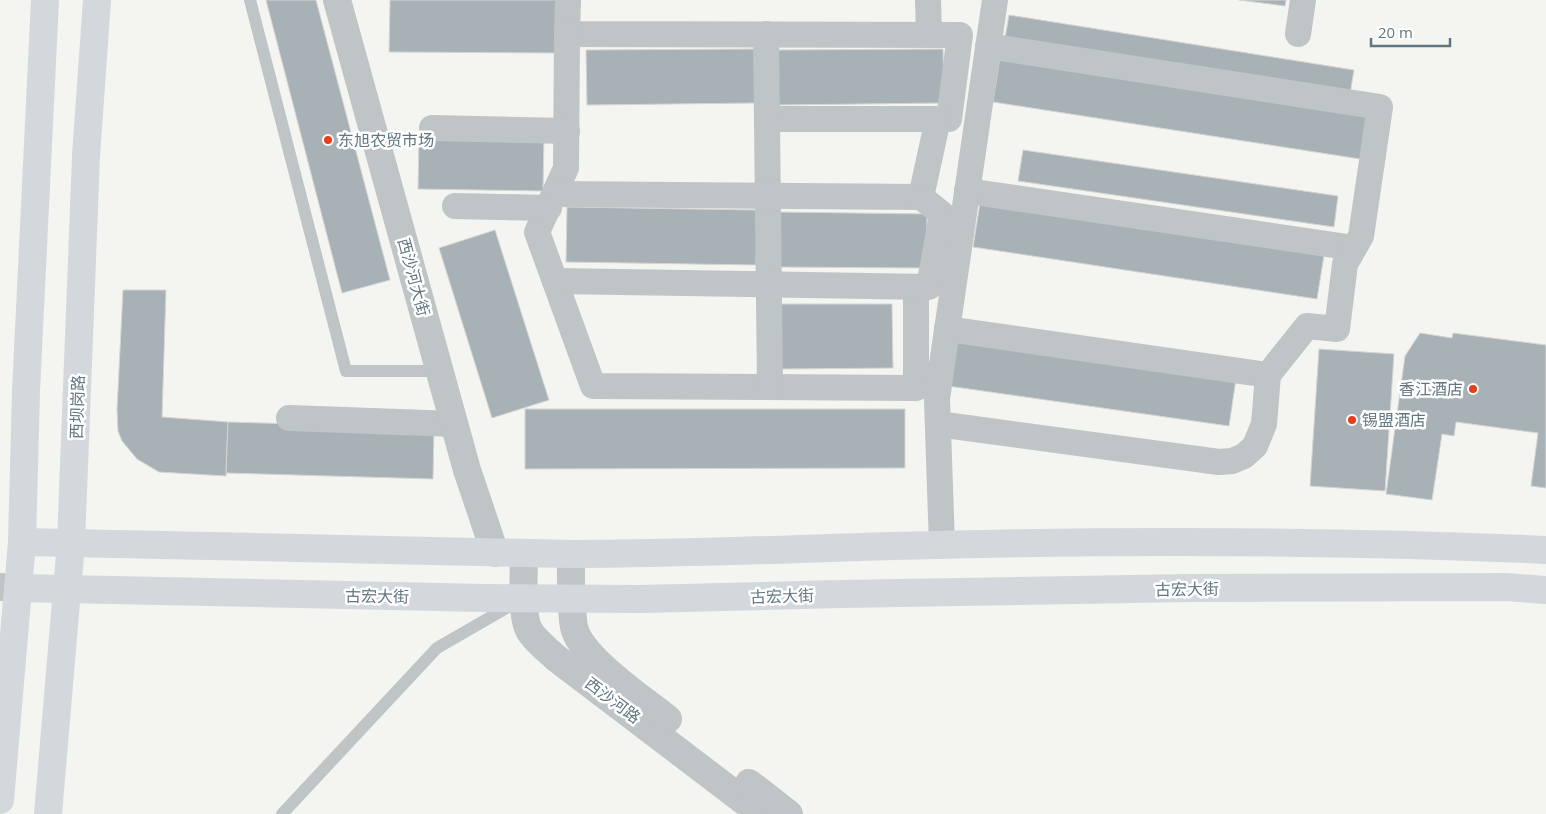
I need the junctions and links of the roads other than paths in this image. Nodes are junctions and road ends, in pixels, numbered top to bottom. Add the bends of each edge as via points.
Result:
1 (45, 0) edge
2 (97, 0) edge
3 (250, 0) edge
4 (337, 0) edge
5 (568, 0) edge
6 (928, 0) edge
7 (995, 0) edge
8 (1302, 0) edge
9 (567, 34) junction
10 (766, 34) junction
11 (1298, 34) dead end
12 (929, 35) junction
13 (988, 46) junction
14 (767, 119) junction
15 (938, 119) junction
16 (432, 128) dead end
17 (566, 131) junction
18 (967, 191) junction
19 (768, 197) junction
20 (921, 197) junction
21 (552, 201) junction
22 (455, 206) dead end
23 (1354, 248) junction
24 (555, 281) junction
25 (769, 284) junction
26 (916, 286) junction
27 (947, 329) junction
28 (439, 371) junction
29 (1268, 376) junction
30 (770, 387) junction
31 (289, 418) dead end
32 (454, 424) junction
33 (938, 424) junction
34 (22, 542) junction
35 (72, 543) junction
36 (942, 546) junction
37 (1546, 550) edge
38 (495, 553) junction
39 (524, 553) junction
40 (570, 554) junction
41 (9, 588) edge
42 (68, 589) junction
43 (1546, 590) edge
44 (524, 599) junction
45 (572, 600) junction
46 (4, 716) edge
47 (0, 800) edge
48 (48, 814) edge
49 (282, 814) edge
50 (761, 814) edge
51 (789, 814) edge

1 - 34 main road
2 - 35 main road, 西坝岗路 via 86,156
3 - 28 lane via 346,371
4 - 28 street, 西沙河大街
5 - 9 street
6 - 12 street
7 - 13 street
8 - 11 street
9 - 10 street
9 - 17 street
10 - 12 street
10 - 14 street
12 - 15 street via 960,35 949,119
13 - 18 street
13 - 23 street via 1380,107 1361,236
14 - 15 street
14 - 19 street
15 - 20 street
16 - 17 street
17 - 21 street via 566,168
18 - 23 street
18 - 27 street
19 - 20 street
19 - 21 street
19 - 25 street
20 - 26 street via 942,214 929,287
21 - 22 street
21 - 24 street via 537,232
23 - 29 street via 1345,264 1337,329 1307,326
24 - 25 street
24 - 30 street via 594,386
25 - 26 street
25 - 30 street
26 - 30 street via 916,388
27 - 29 street
27 - 33 street via 937,399
28 - 32 street, 西沙河大街
29 - 33 street via 1264,424 1255,446 1244,456 1219,462
31 - 32 street
32 - 38 street, 西沙河大街
33 - 36 street
34 - 35 main road
34 - 41 main road
35 - 38 main road
35 - 42 main road, 西坝岗路
36 - 37 main road via 1178,542
36 - 40 main road
38 - 39 main road
39 - 40 main road
39 - 44 street, 西沙河路
40 - 45 street, 西沙河路
41 - 42 main road, 古宏大街
41 - 46 main road
42 - 44 main road, 古宏大街
42 - 48 main road, 西坝岗路
43 - 45 main road, 古宏大街 via 1506,587 1190,588
44 - 45 main road, 古宏大街
44 - 49 lane via 437,648
44 - 50 street, 西沙河路 via 528,629 535,639
45 - 51 street, 西沙河路 via 574,628 583,647 598,663
46 - 47 main road

